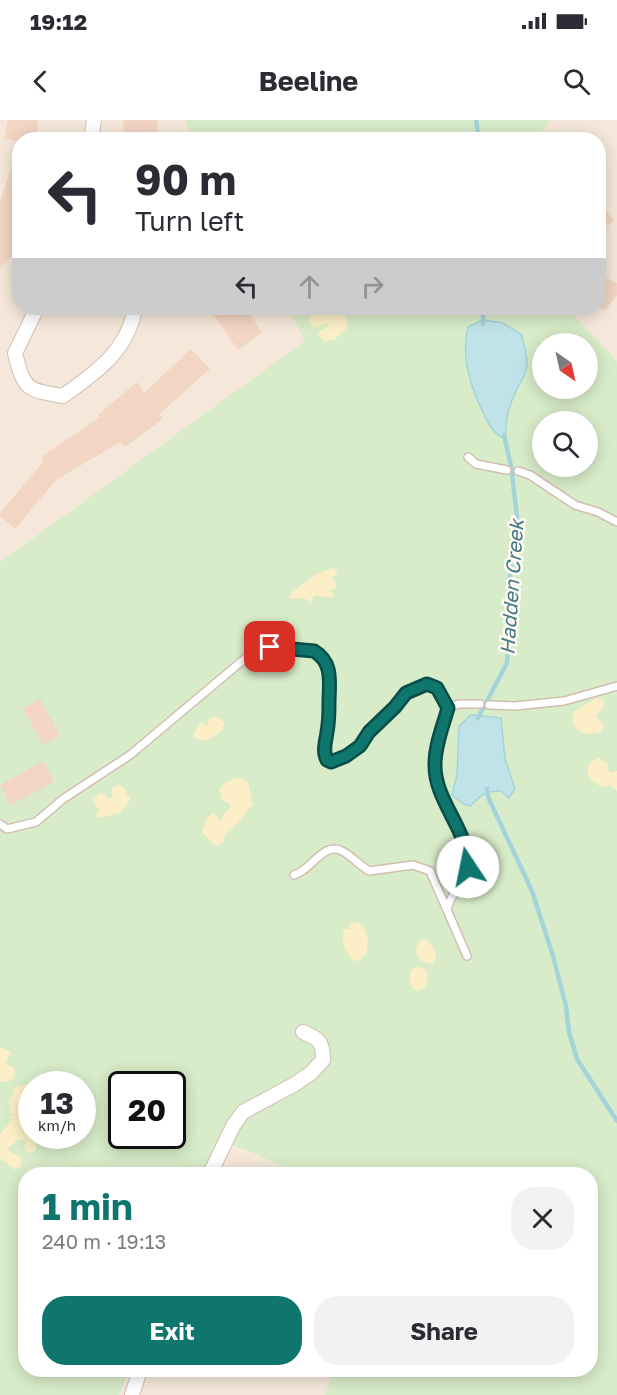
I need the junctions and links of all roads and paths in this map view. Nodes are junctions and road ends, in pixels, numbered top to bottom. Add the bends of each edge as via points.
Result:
1 (34, 315) edge
2 (133, 315) edge
3 (468, 457) dead end
4 (507, 470) dead end
5 (518, 471) dead end
6 (617, 522) edge
7 (617, 686) edge
8 (480, 704) dead end
9 (489, 705) dead end
10 (448, 708) junction
11 (0, 824) edge
12 (294, 875) dead end
13 (447, 910) junction
14 (467, 956) dead end
15 (303, 1032) dead end
16 (213, 1167) edge
17 (138, 1377) edge
18 (132, 1395) edge

1 - 2 street via 15,353 21,376 35,391 63,396 96,372 125,341
3 - 4 lane via 476,464
5 - 6 lane via 575,505
7 - 9 lane via 564,701
8 - 10 lane
10 - 11 lane via 437,688 427,684 417,687 406,693 360,746 328,761 324,754 330,677 326,665 314,651 270,647 242,660 130,755 70,793 36,822 7,829
10 - 13 lane via 436,757 436,777 468,851 468,867
12 - 13 lane via 335,849 369,871 418,865 429,871
13 - 14 lane
15 - 16 street via 318,1039 323,1060 295,1084 243,1112
17 - 18 street

